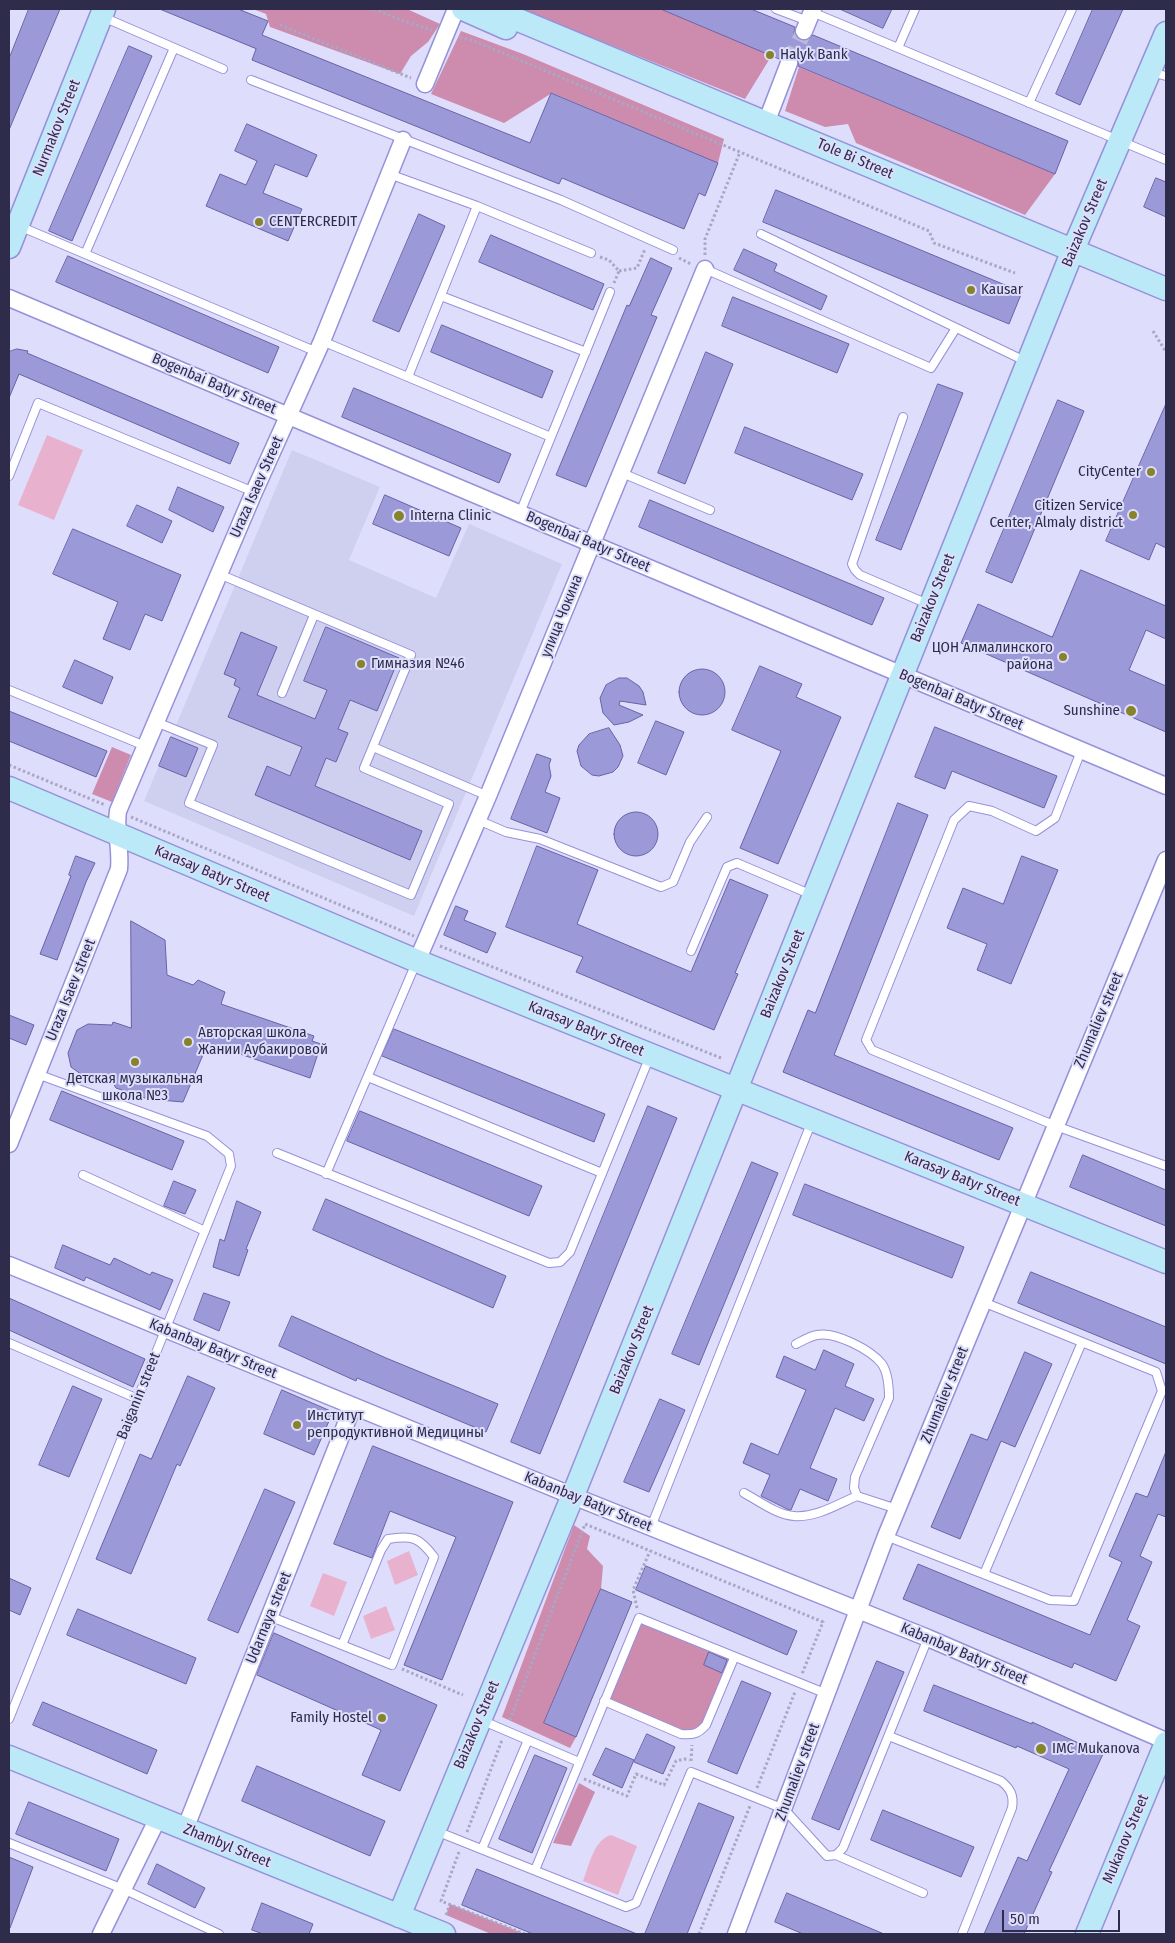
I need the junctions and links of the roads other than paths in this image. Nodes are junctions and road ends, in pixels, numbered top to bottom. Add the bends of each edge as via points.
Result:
1 (456, 9) edge
2 (463, 9) edge
3 (492, 9) edge
4 (776, 9) edge
5 (915, 9) edge
6 (1072, 9) edge
7 (103, 13) edge
8 (809, 18) edge
9 (543, 30) junction
10 (1166, 33) edge
11 (174, 48) junction
12 (898, 48) junction
13 (789, 63) tunnel mouth
14 (223, 69) dead end
15 (1158, 74) edge
16 (251, 80) dead end
17 (425, 84) road end
18 (1029, 103) junction
19 (766, 123) junction
20 (403, 140) junction
21 (1120, 141) junction
22 (1166, 160) edge
23 (389, 174) junction
24 (476, 206) junction
25 (17, 225) junction
26 (761, 234) dead end
27 (9, 247) edge
28 (673, 250) road end
29 (1073, 250) junction
30 (591, 253) road end
31 (85, 254) junction
32 (705, 269) joint
33 (1166, 289) edge
34 (610, 292) road end
35 (441, 296) junction
36 (9, 298) edge
37 (956, 328) junction
38 (320, 347) junction
39 (586, 352) junction
40 (1027, 362) junction
41 (408, 377) junction
42 (288, 416) junction
43 (903, 417) dead end
44 (551, 437) junction
45 (622, 473) junction
46 (9, 476) edge
47 (254, 492) junction
48 (710, 510) dead end
49 (520, 513) junction
50 (592, 544) junction
51 (219, 574) junction
52 (930, 605) junction
53 (314, 615) junction
54 (902, 675) junction
55 (9, 690) edge
56 (282, 693) dead end
57 (156, 722) junction
58 (146, 746) junction
59 (373, 747) junction
60 (1081, 751) junction
61 (1166, 786) edge
62 (9, 788) edge
63 (488, 796) junction
64 (707, 817) dead end
65 (478, 820) junction
66 (118, 834) junction
67 (1166, 860) edge
68 (814, 896) junction
69 (692, 950) dead end
70 (417, 961) junction
71 (651, 1055) junction
72 (37, 1074) junction
73 (368, 1077) junction
74 (737, 1089) junction
75 (813, 1119) junction
76 (1056, 1126) junction
77 (9, 1144) edge
78 (276, 1153) dead end
79 (1166, 1166) edge
80 (83, 1174) dead end
81 (326, 1174) junction
82 (602, 1174) junction
83 (1023, 1204) junction
84 (205, 1231) junction
85 (1166, 1262) edge
86 (9, 1265) edge
87 (983, 1302) junction
88 (166, 1330) junction
89 (1082, 1342) junction
90 (9, 1343) edge
91 (796, 1344) dead end
92 (138, 1399) junction
93 (353, 1406) junction
94 (744, 1492) dead end
95 (573, 1496) junction
96 (857, 1496) junction
97 (897, 1509) junction
98 (651, 1527) junction
99 (886, 1536) junction
100 (984, 1574) junction
101 (859, 1610) junction
102 (269, 1616) junction
103 (928, 1638) junction
104 (342, 1645) junction
105 (734, 1658) junction
106 (827, 1694) junction
107 (604, 1701) junction
108 (9, 1719) edge
109 (479, 1719) junction
110 (889, 1736) junction
111 (528, 1740) junction
112 (1166, 1742) edge
113 (9, 1757) edge
114 (579, 1762) junction
115 (784, 1809) junction
116 (158, 1818) junction
117 (185, 1829) junction
118 (434, 1830) junction
119 (9, 1843) edge
120 (482, 1849) junction
121 (836, 1855) junction
122 (535, 1870) junction
123 (123, 1889) junction
124 (923, 1893) dead end
125 (399, 1916) junction
126 (445, 1925) edge
127 (101, 1934) edge
128 (219, 1934) edge
129 (736, 1934) edge
130 (962, 1934) edge
131 (1087, 1934) edge

1 - 17 street
2 - 9 street, Tole Bi Street via 514,32
3 - 9 street, Tole Bi Street
4 - 8 lane
5 - 12 lane
6 - 18 lane
7 - 11 lane
7 - 25 street, Nurmakov Street
8 - 12 lane
9 - 19 street, Tole Bi Street
10 - 15 street, Baizakov Street
11 - 14 lane
11 - 31 lane
12 - 18 lane
13 - 19 street
15 - 21 street, Baizakov Street
16 - 20 lane
18 - 21 lane
19 - 29 street, Tole Bi Street
20 - 23 street, Uraza Isaev Street
20 - 28 lane via 561,200
21 - 22 lane
21 - 29 street, Baizakov Street
23 - 24 lane
23 - 38 street, Uraza Isaev Street
24 - 30 lane
24 - 35 lane
25 - 27 street, Nurmakov Street
25 - 31 lane
26 - 37 lane
29 - 33 street, Tole Bi Street
29 - 40 street, Baizakov Street
31 - 38 lane
32 - 37 lane via 931,368
32 - 45 street, улица Чокина
34 - 39 lane
35 - 39 lane
35 - 41 lane
36 - 42 street, Bogenbai Batyr Street
37 - 40 lane
38 - 41 lane
38 - 42 street, Uraza Isaev Street
39 - 44 lane
40 - 52 street, Baizakov Street
41 - 44 lane
42 - 47 street, Uraza Isaev Street
42 - 49 street, Bogenbai Batyr Street
43 - 52 lane via 852,564 860,576
44 - 49 lane
45 - 48 lane
45 - 50 street, улица Чокина
46 - 47 lane via 38,404
47 - 51 street, Uraza Isaev Street
49 - 50 street, Bogenbai Batyr Street
50 - 54 street, Bogenbai Batyr Street
50 - 63 street, улица Чокина
51 - 53 lane
51 - 57 street, Uraza Isaev Street
52 - 54 street, Baizakov Street
53 - 56 lane
53 - 59 lane via 411,655
54 - 60 street, Bogenbai Batyr Street
54 - 68 street, Baizakov Street
55 - 58 lane
57 - 58 street, Uraza Isaev Street
57 - 59 lane via 213,745 189,803 412,895 449,804 364,768
58 - 66 street, Uraza Isaev Street via 118,811
59 - 63 lane
60 - 61 street, Bogenbai Batyr Street
60 - 76 lane via 1055,818 1036,831 992,811 969,806 954,820 866,1040 872,1050
62 - 66 street, Karasay Batyr Street
63 - 65 street, улица Чокина
64 - 65 lane via 690,842 673,882 661,886 540,839 506,832
65 - 70 street, улица Чокина
66 - 70 street, Karasay Batyr Street
66 - 72 street, Uraza Isaev street via 119,869
67 - 76 street, Zhumaliev street
68 - 69 lane via 737,863 727,867
68 - 74 street, Baizakov Street
70 - 71 street, Karasay Batyr Street
70 - 73 lane
71 - 74 street, Karasay Batyr Street
71 - 82 lane
72 - 77 street, Uraza Isaev street
72 - 84 lane, Baiganin street via 207,1136 229,1154 230,1166
73 - 81 lane
73 - 82 lane
74 - 75 street, Karasay Batyr Street
74 - 95 street, Baizakov Street
75 - 83 street, Karasay Batyr Street
75 - 98 lane
76 - 79 lane
76 - 83 street, Zhumaliev street
78 - 81 lane
80 - 84 lane
81 - 82 lane via 549,1263 560,1262 570,1252
83 - 85 street, Karasay Batyr Street
83 - 87 street, Zhumaliev street
84 - 88 lane, Baiganin street
86 - 88 street, Kabanbay Batyr Street
87 - 89 lane
87 - 97 street, Zhumaliev street
88 - 92 lane, Baiganin street
88 - 93 street, Kabanbay Batyr Street
89 - 100 lane
89 - 100 lane via 1156,1372 1162,1391 1074,1601 1050,1600
90 - 92 lane
91 - 96 lane via 816,1335 831,1334 871,1353 883,1366 889,1398 855,1477
92 - 108 lane, Baiganin street
93 - 95 street, Kabanbay Batyr Street
93 - 102 street, Udarnaya street
94 - 96 lane via 793,1516 823,1511
95 - 98 street, Kabanbay Batyr Street
95 - 109 street, Baizakov Street
96 - 97 lane
97 - 99 street, Zhumaliev street
98 - 101 street, Kabanbay Batyr Street
99 - 100 lane
99 - 101 street, Zhumaliev street
101 - 103 street, Kabanbay Batyr Street
101 - 106 street, Zhumaliev street
102 - 104 lane
102 - 117 street, Udarnaya street
103 - 110 lane
103 - 112 street, Kabanbay Batyr Street
104 - 104 lane via 392,1665 434,1557 425,1544 408,1536 388,1539
105 - 106 lane
105 - 107 lane via 706,1725 693,1735 681,1734
105 - 107 lane via 639,1618
106 - 115 street, Zhumaliev street
107 - 114 lane
109 - 111 lane
109 - 118 street, Baizakov Street
110 - 121 lane via 843,1848
110 - 130 lane via 1001,1781 1014,1798
111 - 114 lane
111 - 120 lane
112 - 131 street, Mukanov Street
113 - 116 street, Zhambyl Street
114 - 122 lane
115 - 121 lane via 827,1856
115 - 122 lane via 691,1772 636,1903 626,1907
115 - 129 street, Zhumaliev street
116 - 117 street, Zhambyl Street
116 - 123 street
117 - 125 street, Zhambyl Street
118 - 120 lane
118 - 125 street, Baizakov Street
119 - 123 lane
120 - 122 lane
121 - 124 lane
123 - 127 street
123 - 128 lane
125 - 126 street, Zhambyl Street

